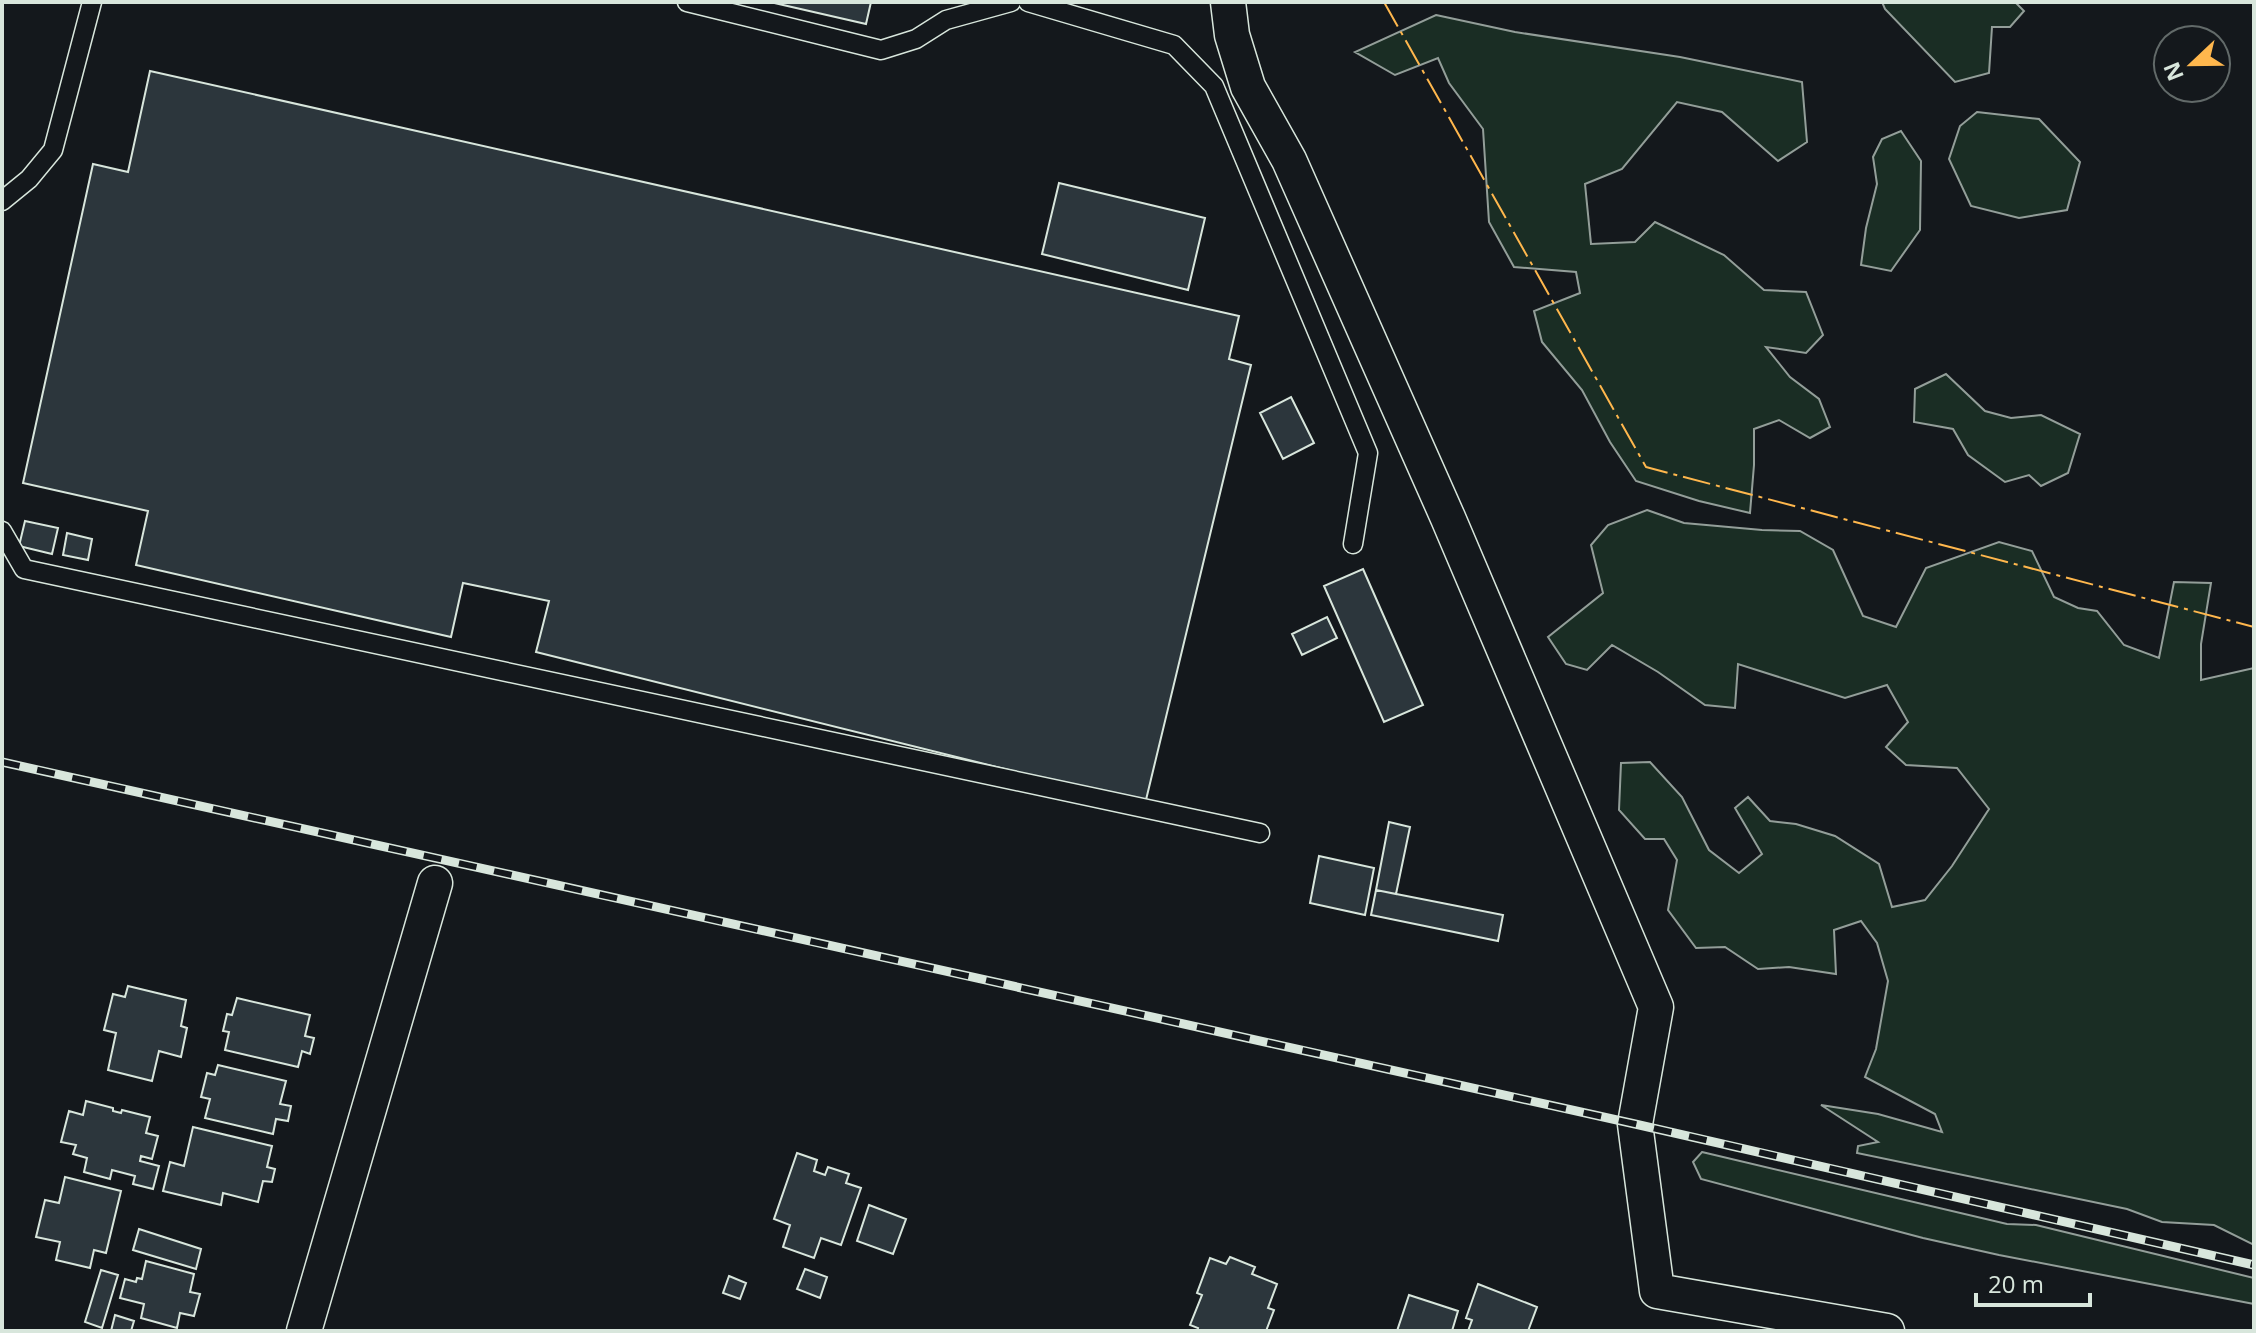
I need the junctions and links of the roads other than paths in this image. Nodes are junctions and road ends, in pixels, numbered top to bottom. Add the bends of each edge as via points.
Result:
1 (92, 2) edge
2 (687, 2) edge
3 (1011, 2) edge
4 (1028, 2) edge
5 (1228, 2) edge
6 (2, 201) edge
7 (2, 531) edge
8 (1353, 544) dead end
9 (1260, 833) dead end
10 (435, 883) dead end
11 (304, 1331) edge
12 (1887, 1331) edge

1 - 6 lane via 53,150
2 - 3 lane via 881,50 916,39 946,20
4 - 8 lane via 1174,45 1214,86 1368,453
5 - 12 street via 1248,87 1289,160 1448,518 1656,1007 1635,1124 1657,1291
7 - 9 lane via 24,569
10 - 11 street

